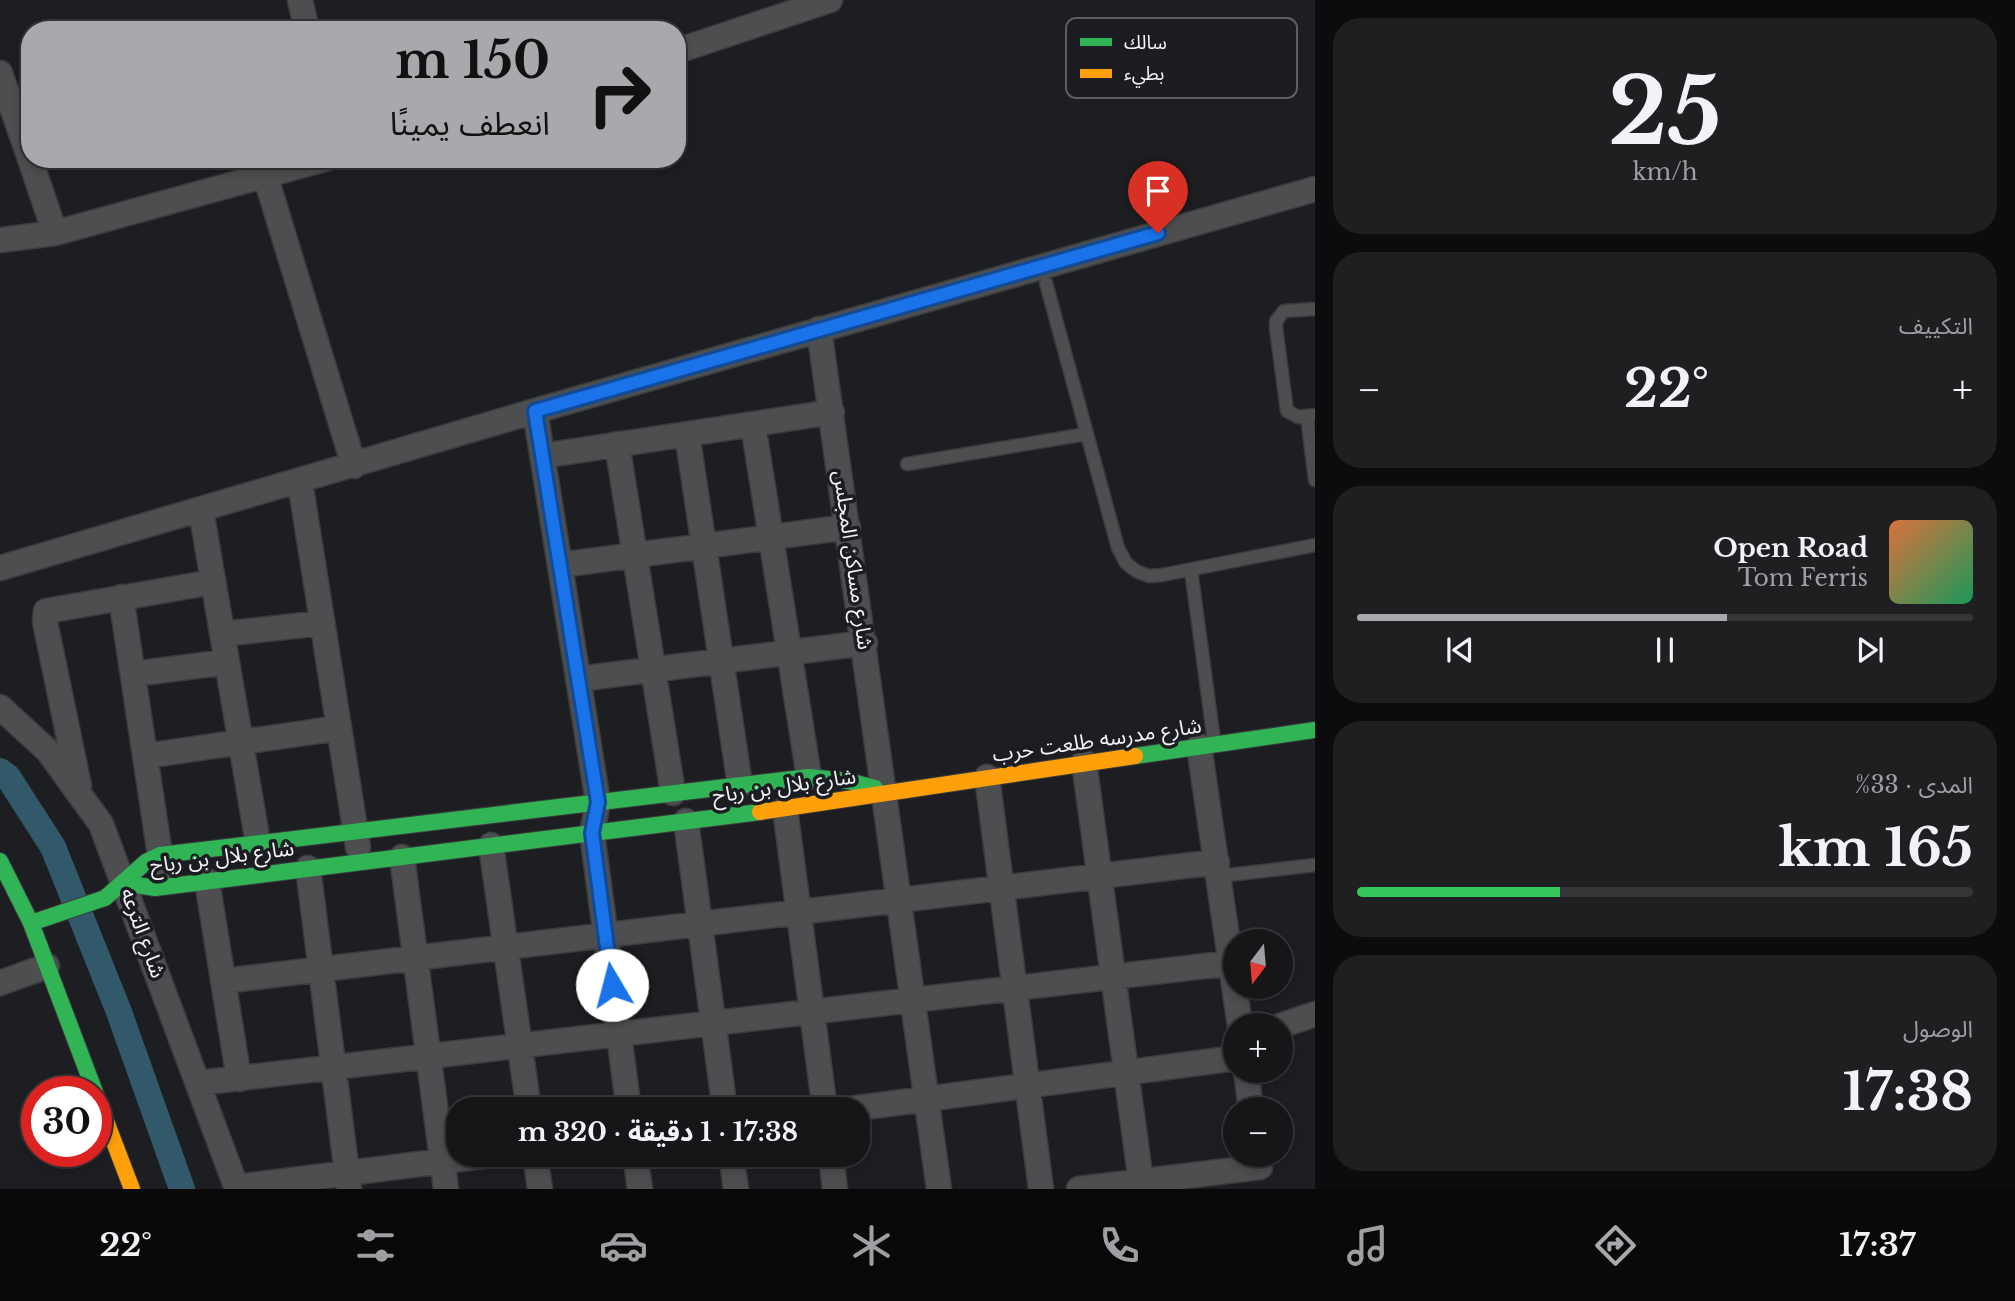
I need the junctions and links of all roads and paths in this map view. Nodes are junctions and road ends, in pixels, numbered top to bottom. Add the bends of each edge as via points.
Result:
1 (300, 0) edge
2 (830, 0) edge
3 (305, 21) edge
4 (686, 48) edge
5 (0, 73) edge
6 (21, 133) edge
7 (33, 168) edge
8 (297, 168) edge
9 (266, 178) junction
10 (1315, 189) edge
11 (55, 233) junction
12 (0, 240) edge
13 (1046, 283) dead end
14 (1315, 309) edge
15 (819, 329) junction
16 (535, 411) junction
17 (832, 412) junction
18 (1311, 416) edge
19 (753, 424) junction
20 (687, 434) junction
21 (1086, 434) junction
22 (617, 444) junction
23 (542, 456) junction
24 (907, 464) dead end
25 (354, 466) junction
26 (1315, 480) edge
27 (300, 482) junction
28 (201, 510) junction
29 (848, 527) junction
30 (771, 537) junction
31 (704, 545) junction
32 (1315, 545) edge
33 (635, 555) junction
34 (559, 565) junction
35 (0, 568) edge
36 (1191, 569) junction
37 (214, 582) junction
38 (121, 597) junction
39 (322, 623) junction
40 (222, 635) junction
41 (865, 643) junction
42 (789, 652) junction
43 (721, 661) junction
44 (227, 662) junction
45 (653, 669) junction
46 (133, 674) junction
47 (578, 678) junction
48 (0, 707) edge
49 (339, 728) junction
50 (1315, 730) edge
51 (241, 742) junction
52 (1207, 745) junction
53 (145, 756) junction
54 (1084, 762) junction
55 (809, 777) junction
56 (987, 777) junction
57 (740, 785) junction
58 (80, 790) junction
59 (886, 791) junction
60 (673, 793) junction
61 (598, 802) junction
62 (785, 809) junction
63 (687, 821) junction
64 (355, 832) junction
65 (592, 833) junction
66 (258, 843) junction
67 (491, 845) junction
68 (160, 855) junction
69 (402, 856) junction
70 (0, 861) edge
71 (360, 862) junction
72 (1315, 865) edge
73 (308, 868) junction
74 (1218, 869) junction
75 (1100, 876) junction
76 (207, 881) junction
77 (124, 883) junction
78 (165, 886) junction
79 (1002, 888) junction
80 (900, 900) junction
81 (798, 912) junction
82 (31, 923) junction
83 (700, 924) junction
84 (1226, 929) edge
85 (606, 936) junction
86 (506, 948) junction
87 (416, 958) junction
88 (1223, 964) edge
89 (47, 966) junction
90 (321, 970) junction
91 (1113, 977) junction
92 (223, 981) junction
93 (0, 983) edge
94 (1015, 988) junction
95 (913, 1000) junction
96 (812, 1012) junction
97 (1315, 1014) edge
98 (1293, 1022) edge
99 (714, 1023) junction
100 (619, 1034) junction
101 (520, 1046) junction
102 (429, 1056) junction
103 (1223, 1060) edge
104 (333, 1068) junction
105 (1126, 1073) junction
106 (89, 1076) edge
107 (239, 1079) junction
108 (198, 1083) junction
109 (1028, 1086) junction
110 (527, 1097) edge
111 (627, 1097) edge
112 (723, 1097) edge
113 (823, 1097) edge
114 (927, 1099) junction
115 (870, 1106) edge
116 (112, 1136) edge
117 (443, 1161) junction
118 (446, 1161) edge
119 (537, 1167) edge
120 (637, 1167) edge
121 (733, 1167) edge
122 (832, 1167) edge
123 (1260, 1170) edge
124 (348, 1181) edge
125 (1141, 1185) edge
126 (237, 1188) edge
127 (132, 1189) edge
128 (446, 1189) edge
129 (540, 1189) edge
130 (640, 1189) edge
131 (736, 1189) edge
132 (835, 1189) edge
133 (939, 1189) edge
134 (1041, 1189) edge
135 (1079, 1189) edge

1 - 3 street
2 - 4 street
5 - 6 street
7 - 11 street
8 - 9 street
9 - 11 street
9 - 25 street
10 - 15 street
11 - 12 street
13 - 21 lane
14 - 18 lane via 1284,312 1276,321 1287,411 1298,417
15 - 16 street
15 - 17 street, شارع مساكن المجلس
16 - 23 street
16 - 25 street
17 - 19 street
17 - 29 street, شارع مساكن المجلس
18 - 26 lane
19 - 20 street
19 - 30 street
20 - 22 street
20 - 31 street
21 - 24 lane
21 - 36 lane via 1113,535 1126,563 1149,576
22 - 23 street
22 - 33 street
23 - 34 street
25 - 27 street
27 - 28 street
27 - 39 street
28 - 35 street
28 - 37 street
29 - 30 street
29 - 41 street, شارع مساكن المجلس
30 - 31 street
30 - 42 street
31 - 33 street
31 - 43 street
32 - 36 lane
33 - 34 street
33 - 45 street
34 - 47 street
36 - 52 lane
37 - 38 street
37 - 40 street
38 - 46 street
38 - 58 street via 51,608 45,615
39 - 40 street
39 - 49 street
40 - 44 street
41 - 42 street
41 - 59 street, شارع مساكن المجلس
42 - 43 street
42 - 55 street
43 - 45 street
43 - 57 street
44 - 46 street
44 - 51 street
45 - 47 street
45 - 60 street
46 - 53 street
47 - 61 street
48 - 58 street, شارع الترعه via 48,751
49 - 51 street
49 - 64 street
50 - 52 street, شارع مدرسه طلعت حرب
51 - 53 street
51 - 66 street
52 - 54 street, شارع مدرسه طلعت حرب
52 - 74 street
53 - 68 street
54 - 56 street, شارع مدرسه طلعت حرب
54 - 75 street
55 - 57 street, شارع بلال بن رباح
55 - 59 street, شارع بلال بن رباح
56 - 59 street, شارع مدرسه طلعت حرب
56 - 79 street
57 - 60 street, شارع بلال بن رباح
58 - 77 street, شارع الترعه via 101,824
59 - 62 street, شارع بلال بن رباح
59 - 80 street, شارع مساكن المجلس
60 - 61 street, شارع بلال بن رباح
61 - 64 street, شارع بلال بن رباح
61 - 65 street
62 - 63 street, شارع بلال بن رباح
62 - 81 street
63 - 65 street, شارع بلال بن رباح
63 - 83 street
64 - 66 street, شارع بلال بن رباح
64 - 71 street
65 - 67 street, شارع بلال بن رباح
65 - 85 street
66 - 68 street, شارع بلال بن رباح
67 - 69 street, شارع بلال بن رباح
67 - 86 street
68 - 77 street, شارع بلال بن رباح via 138,866
68 - 78 street
69 - 71 street, شارع بلال بن رباح
69 - 87 street
70 - 82 street
71 - 73 street, شارع بلال بن رباح
72 - 74 lane
73 - 76 street, شارع بلال بن رباح
73 - 90 street
74 - 75 street
74 - 84 street
75 - 79 street
75 - 91 street
76 - 78 street, شارع بلال بن رباح
76 - 92 street
77 - 78 street, شارع بلال بن رباح
77 - 82 street via 100,901
77 - 108 street, شارع الترعه
79 - 80 street
79 - 94 street
80 - 81 street
80 - 95 street, شارع مساكن المجلس
81 - 83 street
81 - 96 street
82 - 89 street
83 - 85 street
83 - 99 street
85 - 86 street
85 - 100 street
86 - 87 street
86 - 101 street
87 - 90 street
87 - 102 street
88 - 91 street
89 - 93 street
89 - 106 street
90 - 92 street
90 - 104 street
91 - 94 street
91 - 105 street
92 - 107 street
94 - 95 street
94 - 109 street
95 - 96 street
95 - 114 street, شارع مساكن المجلس
96 - 99 street
96 - 113 street
97 - 98 street
99 - 100 street
99 - 112 street
100 - 101 street
100 - 111 street
101 - 102 street
101 - 110 street
102 - 104 street
102 - 117 street
103 - 105 street
104 - 107 street
104 - 124 street
105 - 109 street
105 - 125 street
107 - 108 street
108 - 126 street, شارع الترعه
109 - 114 street
109 - 134 street
114 - 115 street
114 - 133 street, شارع مساكن المجلس
116 - 127 street
117 - 118 street
117 - 124 street
117 - 128 street
119 - 129 street
120 - 130 street
121 - 131 street
122 - 132 street
123 - 125 street
124 - 126 street
125 - 135 street

